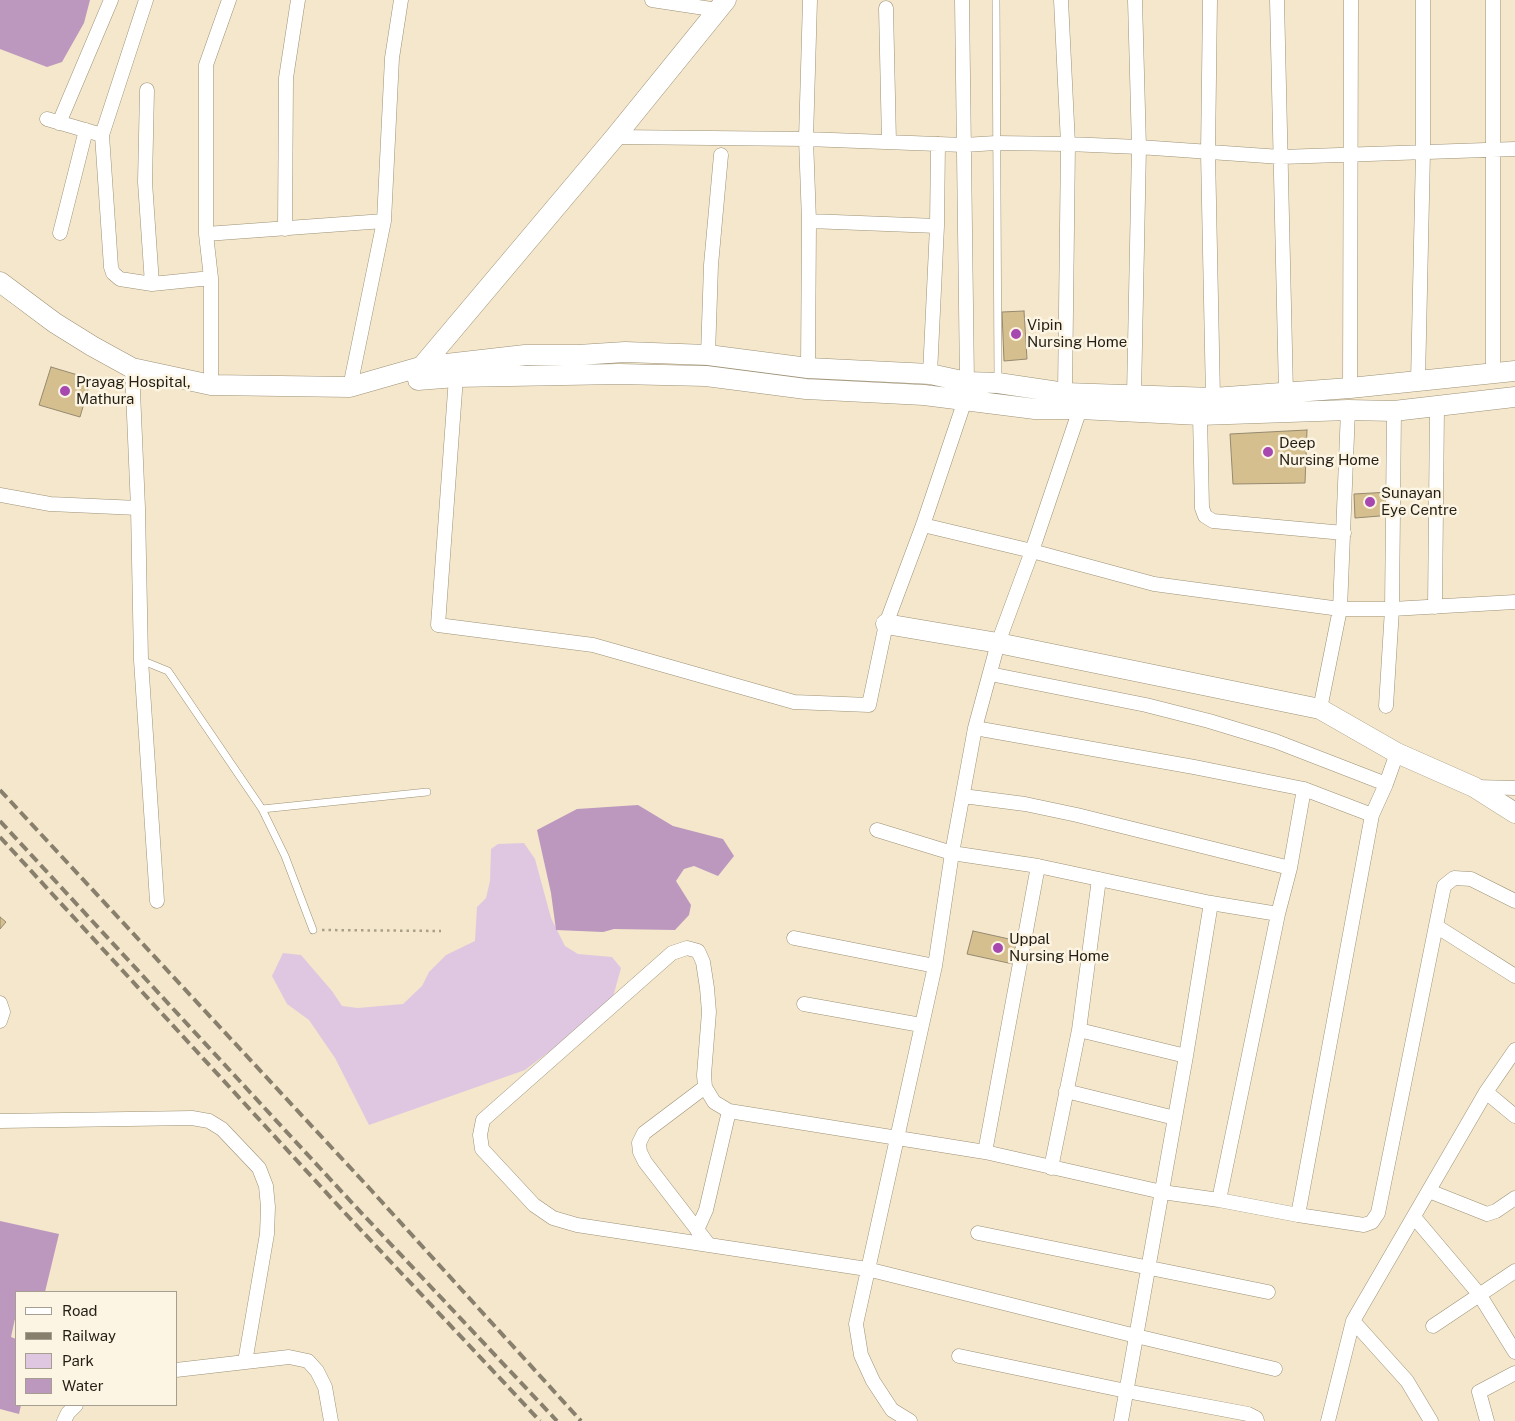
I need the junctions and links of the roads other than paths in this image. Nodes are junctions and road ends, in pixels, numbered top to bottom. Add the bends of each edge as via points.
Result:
1 (111, 0) edge
2 (146, 0) edge
3 (229, 0) edge
4 (298, 0) edge
5 (401, 0) edge
6 (652, 0) edge
7 (810, 0) edge
8 (962, 0) edge
9 (996, 0) edge
10 (1061, 0) edge
11 (1135, 0) edge
12 (1210, 0) edge
13 (1277, 0) edge
14 (1351, 0) edge
15 (1423, 0) edge
16 (1493, 0) edge
17 (722, 5) edge
18 (886, 8) dead end
19 (147, 90) dead end
20 (86, 130) junction
21 (102, 135) junction
22 (615, 136) junction
23 (806, 139) junction
24 (889, 142) junction
25 (996, 143) junction
26 (938, 144) junction
27 (1068, 144) junction
28 (964, 145) junction
29 (1139, 147) junction
30 (1515, 150) edge
31 (1492, 151) junction
32 (1423, 152) junction
33 (1208, 153) junction
34 (721, 155) dead end
35 (1350, 155) junction
36 (1281, 157) junction
37 (384, 221) junction
38 (809, 221) junction
39 (937, 226) junction
40 (285, 229) junction
41 (60, 233) dead end
42 (206, 234) junction
43 (211, 278) junction
44 (0, 282) edge
45 (152, 284) junction
46 (708, 355) junction
47 (132, 368) junction
48 (808, 368) junction
49 (1515, 371) edge
50 (1493, 373) junction
51 (416, 374) junction
52 (930, 374) junction
53 (456, 378) junction
54 (1418, 381) junction
55 (998, 383) junction
56 (211, 385) junction
57 (350, 387) junction
58 (1350, 388) junction
59 (966, 391) junction
60 (1065, 393) junction
61 (1286, 393) junction
62 (1134, 395) junction
63 (1515, 396) edge
64 (1213, 398) junction
65 (1437, 407) junction
66 (1080, 409) junction
67 (1348, 410) junction
68 (1394, 412) junction
69 (1200, 415) junction
70 (0, 495) edge
71 (138, 508) junction
72 (923, 525) junction
73 (1344, 533) junction
74 (1032, 551) junction
75 (1515, 602) edge
76 (1435, 607) junction
77 (1340, 609) junction
78 (1392, 609) junction
79 (886, 624) junction
80 (998, 644) junction
81 (141, 660) junction
82 (990, 674) junction
83 (1386, 706) dead end
84 (1320, 709) junction
85 (975, 728) junction
86 (1397, 753) junction
87 (1386, 784) junction
88 (1474, 786) junction
89 (1515, 788) edge
90 (1304, 790) junction
91 (427, 792) dead end
92 (962, 796) junction
93 (262, 810) junction
94 (1515, 813) edge
95 (1372, 815) junction
96 (877, 830) dead end
97 (952, 853) junction
98 (1038, 866) junction
99 (1290, 868) junction
100 (1099, 879) junction
101 (158, 901) dead end
102 (1515, 901) edge
103 (1211, 903) junction
104 (1278, 914) junction
105 (1436, 926) junction
106 (313, 930) road end
107 (794, 938) dead end
108 (935, 966) junction
109 (1515, 976) edge
110 (0, 1003) edge
111 (804, 1004) dead end
112 (0, 1021) edge
113 (921, 1025) junction
114 (1079, 1030) junction
115 (1515, 1050) edge
116 (1186, 1056) junction
117 (705, 1087) junction
118 (1066, 1091) junction
119 (1486, 1092) junction
120 (728, 1111) junction
121 (1515, 1116) edge
122 (1175, 1118) junction
123 (0, 1121) edge
124 (896, 1137) junction
125 (985, 1152) junction
126 (1050, 1168) junction
127 (1429, 1191) junction
128 (1162, 1192) junction
129 (1515, 1198) edge
130 (1219, 1200) junction
131 (1298, 1215) junction
132 (1414, 1217) junction
133 (697, 1230) junction
134 (978, 1234) dead end
135 (709, 1245) junction
136 (1148, 1268) junction
137 (867, 1269) junction
138 (1515, 1271) edge
139 (1268, 1292) dead end
140 (1479, 1294) junction
141 (1353, 1321) junction
142 (1433, 1326) dead end
143 (1136, 1336) junction
144 (1515, 1352) edge
145 (959, 1356) dead end
146 (245, 1362) junction
147 (1275, 1368) dead end
148 (178, 1370) edge
149 (1515, 1374) edge
150 (1126, 1391) junction
151 (75, 1406) edge
152 (64, 1421) edge
153 (331, 1421) edge
154 (910, 1421) edge
155 (1121, 1421) edge
156 (1257, 1421) edge
157 (1328, 1421) edge
158 (1430, 1421) edge
159 (1487, 1421) edge

1 - 20 street via 53,121
2 - 21 street
3 - 42 street via 206,65
4 - 40 street via 286,78
5 - 37 street via 392,58
6 - 17 street
7 - 23 street
8 - 28 street
9 - 25 lane
10 - 27 street
11 - 29 street
12 - 33 street
13 - 36 street
14 - 35 street
15 - 32 street
16 - 31 street
17 - 22 main road
18 - 24 street
19 - 45 street via 145,182
20 - 21 street
20 - 41 street
21 - 45 street via 113,273 120,279
22 - 23 street
22 - 51 main road
23 - 24 street
23 - 38 street
24 - 26 street
25 - 27 street
25 - 28 street
25 - 55 lane
26 - 28 street
26 - 39 street
27 - 29 street
27 - 60 street
28 - 59 street
29 - 33 street
29 - 62 street
30 - 31 street
31 - 32 street
31 - 50 street
32 - 35 street
32 - 54 street
33 - 36 street
33 - 64 street
34 - 46 street via 711,265
35 - 36 street
35 - 58 street
36 - 61 street
37 - 40 street
37 - 57 street
38 - 39 street
38 - 48 street
39 - 52 street
40 - 42 street
42 - 43 street
43 - 45 street
43 - 56 street
44 - 47 main road via 54,322
46 - 48 main road
46 - 51 main road via 625,352 525,355
47 - 56 main road
47 - 71 street
48 - 52 main road
49 - 50 main road
50 - 54 main road
51 - 53 main road
51 - 57 main road
52 - 59 main road
53 - 59 main road via 619,374 706,376 806,390 924,395
53 - 79 street via 438,624 593,645 794,702 869,705
54 - 58 main road
55 - 59 main road
55 - 60 main road
56 - 57 main road
58 - 61 main road
59 - 66 main road via 1035,409
59 - 72 street
60 - 62 main road
61 - 64 main road
62 - 64 main road
63 - 65 main road
65 - 68 main road
65 - 76 street
66 - 69 main road
66 - 74 street
67 - 68 main road
67 - 69 main road
67 - 73 street
68 - 78 street
69 - 73 street via 1202,508 1205,516 1213,521
70 - 71 street via 50,504
71 - 81 street
72 - 74 street
72 - 79 street
73 - 77 street
74 - 77 street via 1154,584
74 - 80 street
75 - 76 street
76 - 78 street
77 - 78 street
77 - 84 street
78 - 83 street
79 - 80 main road
80 - 82 street
80 - 84 main road
81 - 93 lane via 168,671
81 - 101 street
82 - 85 street
82 - 87 street via 1209,721 1275,741
84 - 86 main road
85 - 90 street
85 - 92 street
86 - 87 street
86 - 88 main road
87 - 95 street
88 - 89 street
88 - 94 main road
90 - 95 street
90 - 99 street
91 - 93 lane
92 - 97 street
92 - 99 street via 1077,815
93 - 106 lane via 285,856
95 - 131 street
96 - 97 street
97 - 98 street
97 - 108 street
98 - 100 street
98 - 125 street
99 - 104 street
100 - 103 street
100 - 114 street
102 - 105 street via 1472,879 1454,878 1444,886
103 - 104 street
103 - 116 street
104 - 130 street
105 - 109 street
105 - 131 street via 1378,1213 1372,1222 1364,1225
107 - 108 street
108 - 113 street
110 - 112 street via 3,1012
111 - 113 street
113 - 124 street
114 - 116 street
114 - 118 street
115 - 119 street
116 - 122 street
117 - 120 street via 714,1102
117 - 133 street via 644,1133 639,1143 645,1162
117 - 135 street via 707,988 698,951 687,948 672,953 483,1120 480,1135 482,1149 534,1205 553,1218 577,1225
118 - 122 street
118 - 126 street
119 - 121 street
119 - 127 street
120 - 124 street
120 - 133 street via 706,1210
122 - 128 street
123 - 146 street via 192,1118 209,1121 222,1129 258,1168 266,1186 267,1234
124 - 125 street
124 - 137 street
125 - 126 street
126 - 128 street
127 - 129 street via 1486,1214
127 - 132 street
128 - 130 street
128 - 136 street
130 - 131 street
132 - 140 street
132 - 141 street
133 - 135 street
134 - 136 street
135 - 137 street
136 - 139 street
136 - 143 street
137 - 143 street
137 - 154 street via 856,1324 861,1355 892,1410
138 - 140 street
140 - 142 street
140 - 144 street
141 - 157 street
141 - 158 street via 1407,1381
143 - 147 street
143 - 150 street
145 - 150 street
146 - 148 street
146 - 153 street via 289,1357 308,1361 325,1387
149 - 159 street via 1479,1392
150 - 155 street
150 - 156 street via 1248,1414
151 - 152 street

